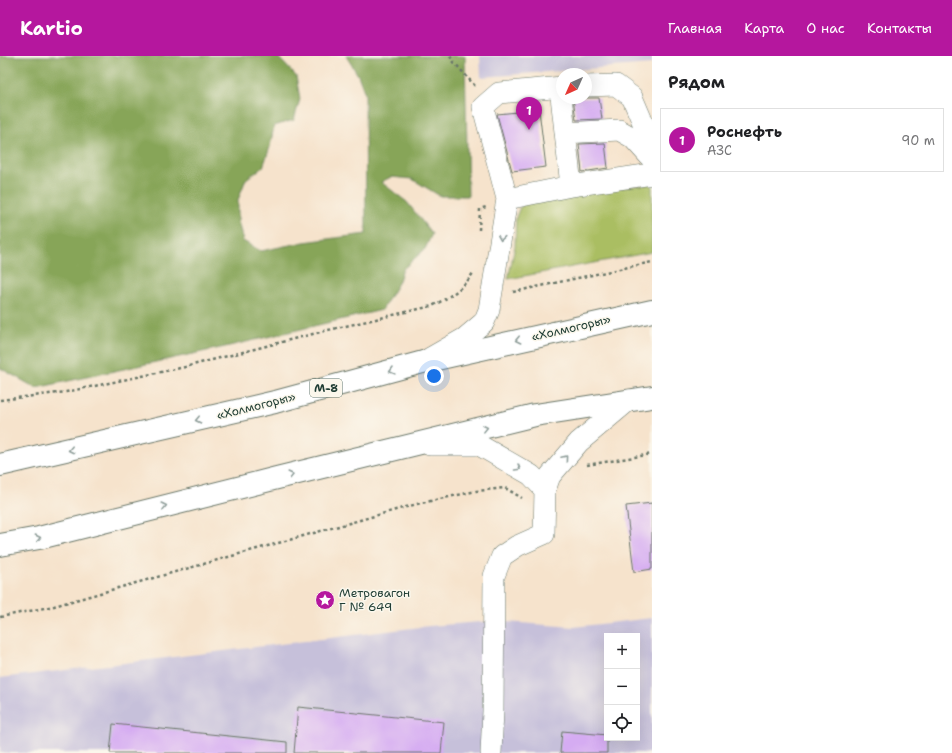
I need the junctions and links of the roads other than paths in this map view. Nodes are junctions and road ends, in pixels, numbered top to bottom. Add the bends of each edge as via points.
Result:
1 (592, 86) edge
2 (556, 87) edge
3 (562, 104) edge
4 (565, 133) junction
5 (652, 144) edge
6 (652, 159) edge
7 (652, 174) edge
8 (571, 186) junction
9 (507, 199) junction
10 (652, 311) edge
11 (423, 362) junction
12 (652, 397) edge
13 (629, 400) junction
14 (415, 444) junction
15 (0, 465) edge
16 (545, 490) junction
17 (0, 545) edge
18 (491, 753) edge

1 - 5 lane via 616,85 632,97
2 - 9 lane via 499,93 483,108
3 - 4 lane
4 - 6 lane via 619,130 633,138
4 - 8 lane
7 - 8 lane
8 - 9 lane
9 -> 11 lane via 489,310 484,322 465,338
10 -> 11 highway, «Холмогоры» / М-8
11 -> 15 highway, «Холмогоры» / М-8 via 274,402
12 - 13 highway
14 -> 13 highway via 534,415
16 -> 13 lane via 550,476 579,442
14 -> 16 lane via 478,445 531,475
17 -> 14 highway via 39,538
16 - 18 lane via 544,534 502,556 494,576 494,711

